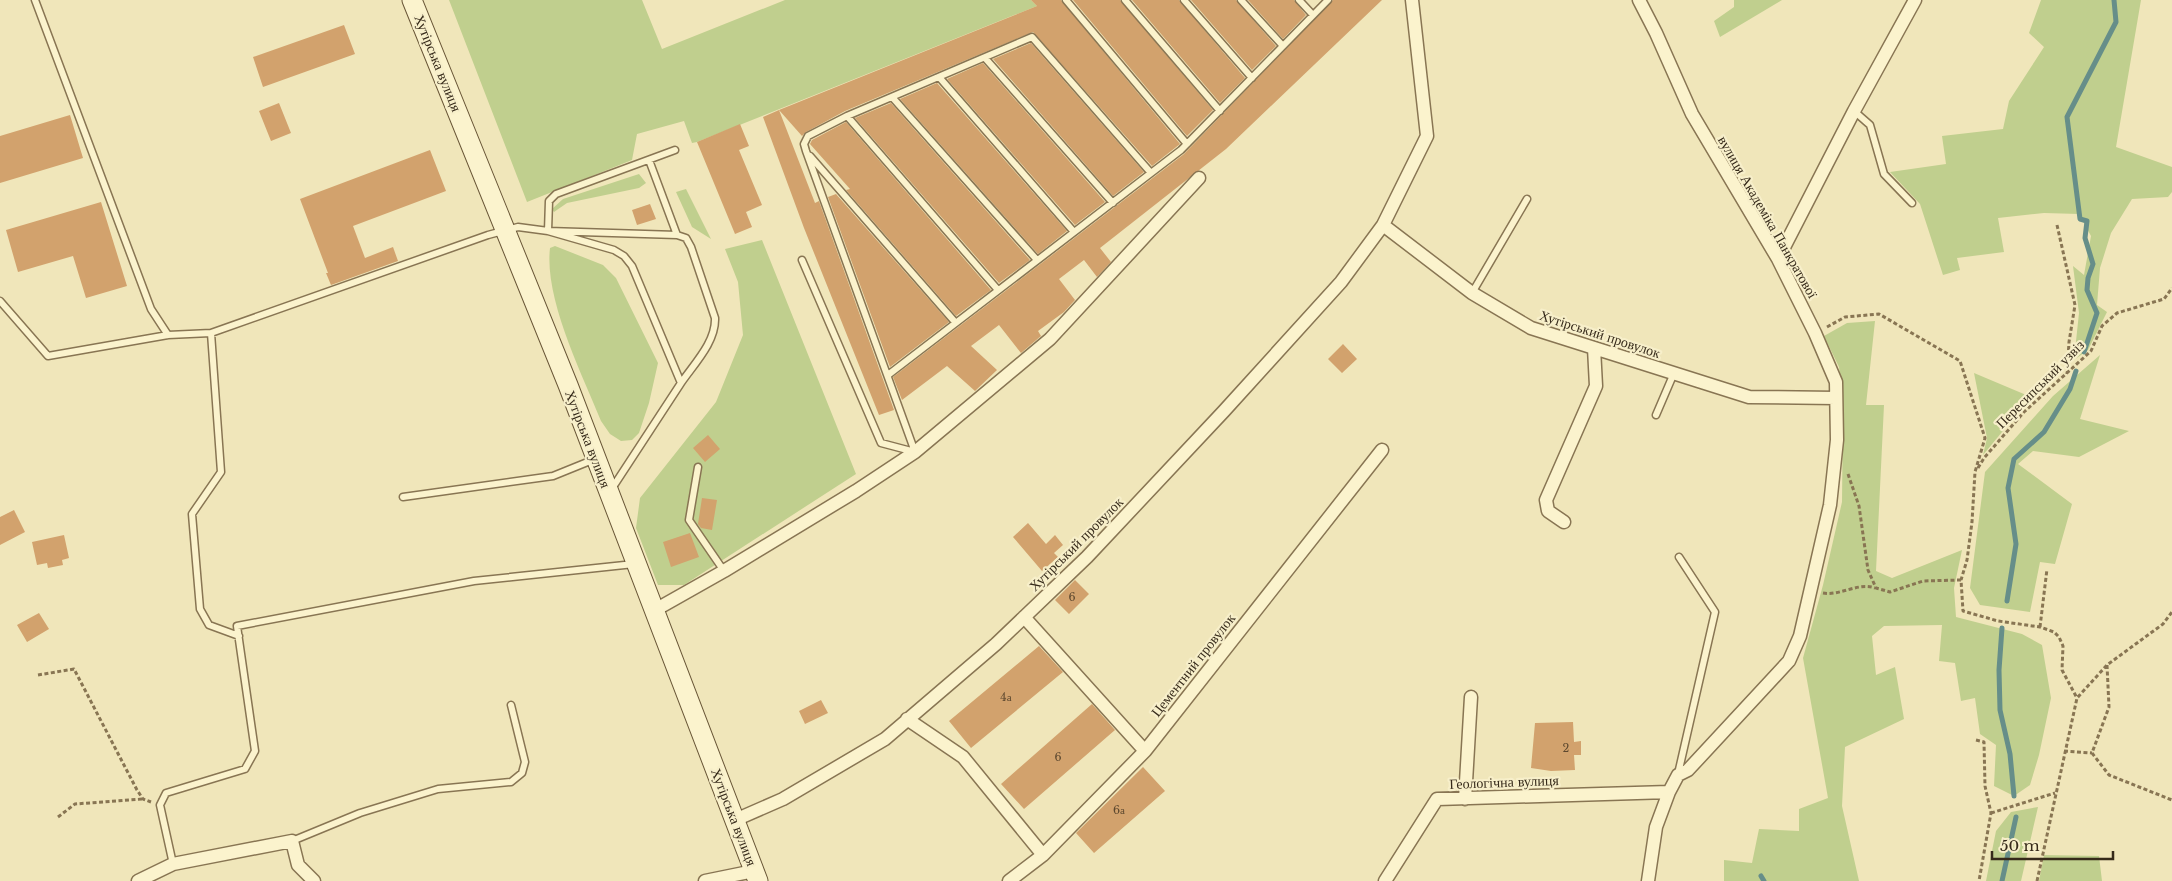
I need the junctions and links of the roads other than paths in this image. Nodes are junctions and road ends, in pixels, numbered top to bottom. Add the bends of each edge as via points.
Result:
1 (35, 0) edge
2 (412, 0) edge
3 (1066, 0) edge
4 (1125, 0) edge
5 (1184, 0) edge
6 (1241, 0) edge
7 (1300, 0) edge
8 (1328, 0) edge
9 (1412, 0) edge
10 (1639, 0) edge
11 (1915, 0) edge
12 (1314, 15) junction
13 (1283, 46) junction
14 (985, 58) junction
15 (939, 77) junction
16 (1252, 78) junction
17 (892, 97) junction
18 (1220, 111) junction
19 (1854, 111) junction
20 (847, 116) junction
21 (1187, 144) junction
22 (675, 150) dead end
23 (806, 151) junction
24 (649, 160) junction
25 (1151, 173) junction
26 (1199, 178) dead end
27 (1527, 199) dead end
28 (1113, 203) junction
29 (1912, 203) dead end
30 (1383, 225) junction
31 (505, 230) junction
32 (548, 231) junction
33 (1074, 232) junction
34 (677, 234) junction
35 (1778, 259) junction
36 (802, 260) dead end
37 (1037, 260) junction
38 (998, 290) junction
39 (1472, 293) junction
40 (0, 301) edge
41 (955, 322) junction
42 (210, 333) junction
43 (168, 335) junction
44 (1594, 348) junction
45 (1674, 373) junction
46 (888, 375) junction
47 (681, 383) junction
48 (1836, 398) junction
49 (1656, 415) dead end
50 (1382, 450) dead end
51 (915, 452) junction
52 (596, 459) junction
53 (698, 467) dead end
54 (609, 493) junction
55 (403, 497) dead end
56 (1564, 522) dead end
57 (1679, 557) dead end
58 (636, 564) junction
59 (724, 571) junction
60 (655, 610) junction
61 (1024, 617) junction
62 (239, 636) junction
63 (1471, 697) dead end
64 (511, 705) dead end
65 (907, 719) junction
66 (1145, 751) junction
67 (1678, 775) junction
68 (1669, 792) junction
69 (1466, 798) junction
70 (735, 820) junction
71 (292, 841) junction
72 (1043, 855) junction
73 (173, 864) junction
74 (756, 876) edge
75 (138, 881) edge
76 (314, 881) edge
77 (705, 881) edge
78 (1009, 881) edge
79 (1384, 881) edge
80 (1648, 881) edge

1 - 43 lane via 151,309
2 - 31 main road, Хутірська вулиця
3 - 21 lane
4 - 18 lane
5 - 16 lane
6 - 13 lane
7 - 12 lane
8 - 12 lane
9 - 30 street, Хутірський провулок via 1427,136
10 - 35 street, вулиця Академіка Панкратової via 1692,114
11 - 19 street
12 - 13 lane
13 - 16 lane
14 - 15 lane
14 - 25 lane via 1032,37
14 - 28 lane
15 - 17 lane
15 - 33 lane
16 - 18 lane
17 - 20 lane
17 - 37 lane
18 - 21 lane
19 - 29 lane via 1870,125 1884,174
19 - 35 street
20 - 23 lane via 808,136 804,144
20 - 38 lane
21 - 25 lane
22 - 24 lane
23 - 41 lane
23 - 46 lane
24 - 32 lane via 552,197 548,208
24 - 34 lane
25 - 28 lane
26 - 51 street via 1050,339
27 - 39 lane
28 - 33 lane
30 - 39 street, Хутірський провулок
30 - 61 street, Хутірський провулок via 1341,282 1224,411 1087,557
31 - 32 lane via 518,227
31 - 42 lane
31 - 52 main road, Хутірська вулиця
32 - 34 lane
32 - 47 lane via 614,250 624,256 632,266
33 - 37 lane
34 - 47 lane via 686,238 691,248 716,325
35 - 48 street, вулиця Академіка Панкратової via 1836,382
36 - 51 lane via 881,443
37 - 38 lane
38 - 41 lane
39 - 44 street, Хутірський провулок via 1531,328
40 - 43 lane via 48,356
41 - 46 lane
42 - 43 lane
42 - 62 lane via 221,472 192,514 200,609 209,625
44 - 45 street, Хутірський провулок
44 - 56 street via 1596,386 1546,500 1548,511
45 - 48 street, Хутірський провулок via 1749,397
45 - 49 lane
46 - 51 lane
47 - 54 lane
48 - 67 street, вулиця Академіка Панкратової via 1837,440 1830,506 1800,636 1788,661 1688,770
50 - 66 street, Цементний провулок
51 - 59 street
52 - 54 main road, Хутірська вулиця
52 - 55 lane via 553,476
53 - 59 lane via 689,520
54 - 58 main road, Хутірська вулиця
57 - 67 lane via 1715,612
58 - 60 main road, Хутірська вулиця
58 - 62 lane via 474,581 237,626
59 - 60 street
60 - 70 main road, Хутірська вулиця
61 - 65 street, Хутірський провулок
61 - 66 street
62 - 73 lane via 255,751 244,768 166,793 160,805
63 - 69 street
64 - 71 lane via 525,762 522,773 511,782 438,789 360,813
65 - 70 street, Хутірський провулок via 885,738 783,799
65 - 72 street via 963,758
66 - 72 street, Цементний провулок
67 - 68 street, вулиця Академіка Панкратової
68 - 69 street, Геологічна вулиця
68 - 80 street, вулиця Академіка Панкратової via 1656,828
69 - 79 street, Геологічна вулиця via 1437,799
70 - 74 main road, Хутірська вулиця
71 - 73 street
71 - 76 street via 298,865
72 - 78 street, Цементний провулок
73 - 75 street
74 - 77 street

